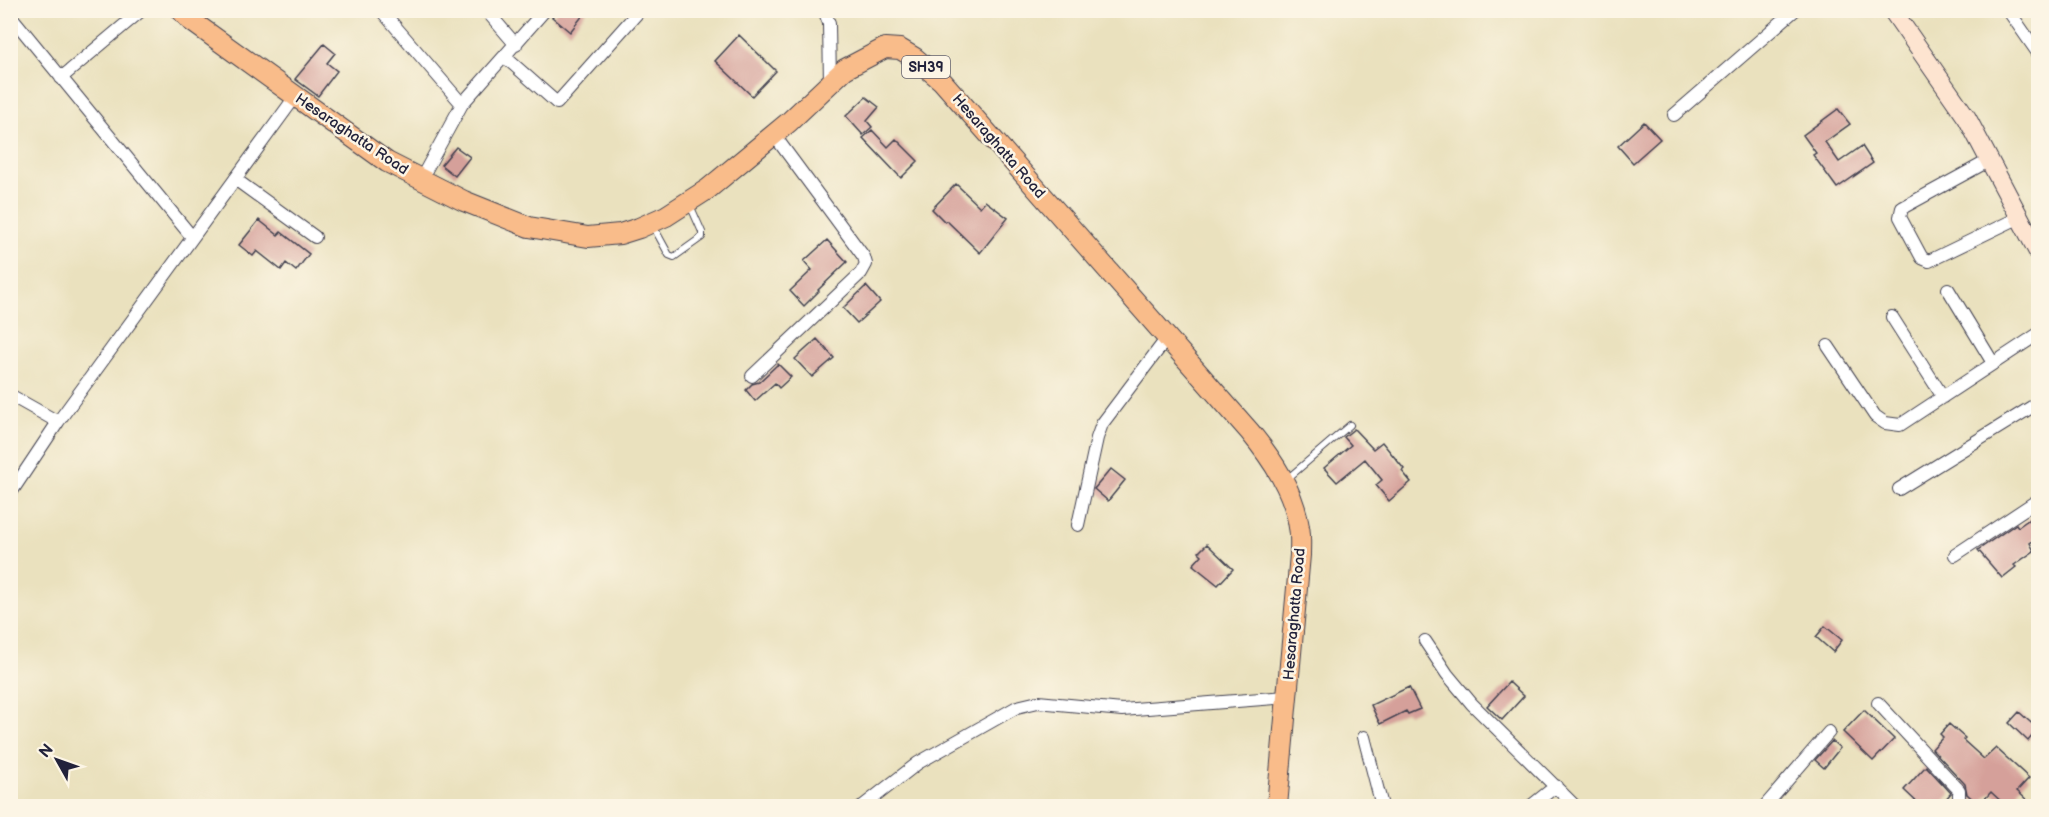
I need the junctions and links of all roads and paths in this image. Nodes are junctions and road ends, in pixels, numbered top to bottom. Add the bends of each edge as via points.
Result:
1 (142, 10) edge
2 (181, 10) edge
3 (381, 10) edge
4 (486, 10) edge
5 (545, 10) edge
6 (640, 10) edge
7 (824, 10) edge
8 (1795, 10) edge
9 (1892, 10) edge
10 (2008, 10) edge
11 (10, 15) edge
12 (516, 45) junction
13 (2038, 53) edge
14 (505, 57) junction
15 (61, 78) junction
16 (830, 83) junction
17 (295, 97) junction
18 (462, 104) junction
19 (1674, 115) dead end
20 (774, 135) junction
21 (1990, 160) junction
22 (235, 179) junction
23 (421, 179) junction
24 (688, 202) junction
25 (2020, 217) junction
26 (652, 223) junction
27 (192, 237) junction
28 (315, 237) dead end
29 (2038, 252) edge
30 (1948, 289) dead end
31 (1892, 316) dead end
32 (2038, 334) edge
33 (1167, 338) junction
34 (1828, 346) dead end
35 (1993, 363) junction
36 (752, 376) dead end
37 (10, 395) edge
38 (1943, 396) junction
39 (2038, 403) edge
40 (58, 422) junction
41 (1350, 425) dead end
42 (1284, 481) junction
43 (12, 489) edge
44 (1899, 489) dead end
45 (2038, 500) edge
46 (1078, 525) dead end
47 (1955, 555) dead end
48 (1425, 641) dead end
49 (1287, 697) junction
50 (1878, 703) dead end
51 (1828, 732) dead end
52 (1364, 737) dead end
53 (1556, 786) junction
54 (863, 807) edge
55 (1276, 807) edge
56 (1382, 807) edge
57 (1532, 807) edge
58 (1575, 807) edge
59 (1765, 807) edge
60 (1959, 807) edge

1 - 15 street
2 - 17 main road, Hesaraghatta Road / SH39
3 - 18 street
4 - 12 street
5 - 12 street
6 - 14 street via 557,103
7 - 16 street via 829,22
8 - 19 street
9 - 21 street via 1967,118
10 - 13 street
11 - 15 street
12 - 14 street
14 - 18 street
15 - 27 street
16 - 20 main road, Hesaraghatta Road / SH39
16 - 33 main road, Hesaraghatta Road / SH39 via 845,69 885,48 900,49 915,57 942,81
17 - 22 street
17 - 23 main road, Hesaraghatta Road / SH39 via 387,162
18 - 23 street
20 - 24 main road, Hesaraghatta Road / SH39
20 - 36 street via 866,264
21 - 25 street
21 - 25 street via 1902,208 1900,217 1922,258 1929,261
22 - 27 street
22 - 28 street
23 - 26 main road, Hesaraghatta Road / SH39 via 530,227 559,233 588,237 620,234
24 - 26 main road, Hesaraghatta Road / SH39
24 - 26 lane via 702,237 674,257 669,255
25 - 29 street
27 - 40 street
30 - 35 street
31 - 38 street
32 - 35 street
33 - 42 main road, Hesaraghatta Road / SH39 via 1264,449
33 - 46 street via 1102,424
34 - 38 street via 1875,416 1886,423 1900,425
35 - 38 street
37 - 40 street
39 - 44 street
40 - 43 street
41 - 42 lane
42 - 49 main road, Hesaraghatta Road / SH39 via 1300,528
45 - 47 street
48 - 53 street via 1472,704
49 - 54 street via 1122,710 1038,702 1017,707 918,763
49 - 55 main road, Hesaraghatta Road / SH39
50 - 60 street via 1959,790
51 - 59 street
52 - 56 street
53 - 57 street
53 - 58 street

